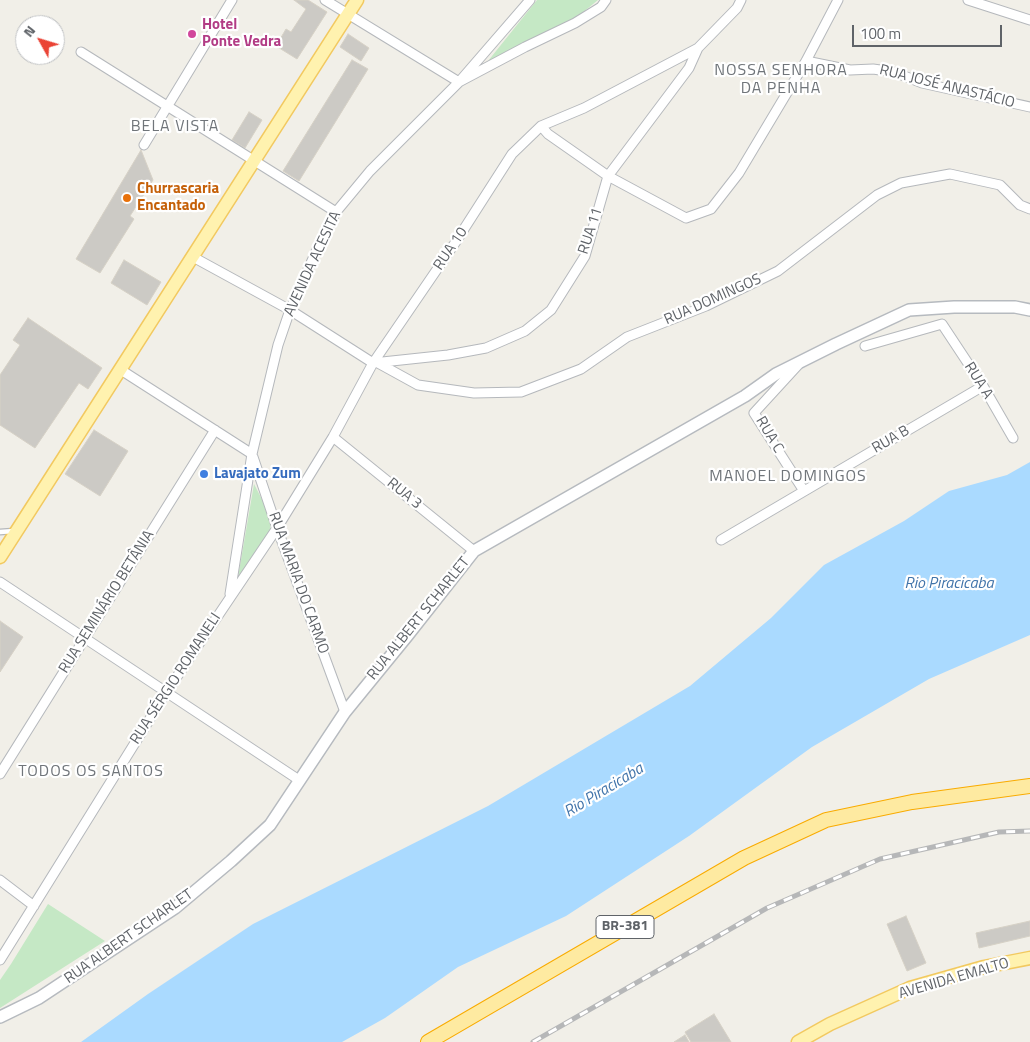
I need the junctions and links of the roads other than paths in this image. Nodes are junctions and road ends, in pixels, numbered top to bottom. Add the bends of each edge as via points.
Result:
1 (232, 0) edge
2 (325, 0) edge
3 (357, 0) edge
4 (530, 0) edge
5 (606, 0) edge
6 (741, 0) edge
7 (838, 0) edge
8 (968, 0) edge
9 (348, 15) junction
10 (1030, 20) edge
11 (698, 48) junction
12 (81, 52) dead end
13 (806, 61) junction
14 (459, 82) junction
15 (1030, 107) edge
16 (168, 108) junction
17 (541, 126) junction
18 (144, 145) dead end
19 (254, 162) junction
20 (608, 176) junction
21 (1030, 209) edge
22 (336, 212) junction
23 (193, 257) junction
24 (290, 310) junction
25 (1030, 310) edge
26 (865, 346) dead end
27 (801, 361) junction
28 (376, 363) junction
29 (122, 370) junction
30 (983, 386) junction
31 (215, 430) junction
32 (333, 437) junction
33 (1013, 438) dead end
34 (252, 454) junction
35 (804, 491) junction
36 (277, 528) junction
37 (16, 531) junction
38 (0, 532) edge
39 (721, 540) dead end
40 (474, 551) junction
41 (0, 558) edge
42 (0, 582) edge
43 (230, 597) junction
44 (84, 639) junction
45 (166, 692) junction
46 (344, 712) junction
47 (0, 774) edge
48 (299, 780) junction
49 (1030, 786) edge
50 (0, 880) edge
51 (34, 906) junction
52 (1030, 958) edge
53 (0, 960) edge
54 (0, 1017) edge
55 (428, 1042) edge
56 (798, 1042) edge

1 - 16 street
2 - 9 street
3 - 9 main road
4 - 14 street
5 - 14 street, AVENIDA ACESITA via 601,7 575,23
6 - 11 street, RUA 11
7 - 13 street
8 - 10 street
9 - 14 street
9 - 19 main road
11 - 17 street, RUA 10 via 584,108
11 - 20 street, RUA 11 via 689,68
12 - 16 street
13 - 15 street, RUA JOSÉ ANASTÁCIO via 850,70 894,72 922,83
13 - 20 street via 739,173 711,209 686,218
14 - 22 street, AVENIDA ACESITA via 370,171
16 - 18 street
16 - 19 street
17 - 20 street
17 - 28 street, RUA 10 via 512,154
19 - 22 street
19 - 23 main road
20 - 28 street, RUA 11 via 585,256 551,310 525,331 486,348
21 - 28 street, RUA DOMINGOS via 1020,205 1000,185 950,174 901,183 877,195 778,271 706,306 627,337 580,369 521,392 474,393 418,385
22 - 24 street, AVENIDA ACESITA
23 - 24 street, RUA DOMINGOS
23 - 29 main road
24 - 28 street, RUA DOMINGOS
24 - 34 street, AVENIDA ACESITA via 278,345
25 - 27 main road, RUA ALBERT SCHARLET via 954,307 909,310
26 - 30 street, RUA A via 942,324
27 - 35 street, RUA C via 754,413
27 - 40 main road, RUA ALBERT SCHARLET
28 - 32 street, RUA 10
29 - 31 street
29 - 37 main road
30 - 33 street, RUA A
30 - 35 street, RUA B
31 - 34 street
31 - 44 street, RUA SEMINÁRIO BETÂNIA
32 - 36 street, RUA 10
32 - 40 street, RUA 3
34 - 36 street, RUA MARIA DO CARMO
34 - 43 street, AVENIDA ACESITA
35 - 39 street, RUA B
36 - 43 street, RUA SÉRGIO ROMANELI
36 - 46 street, RUA MARIA DO CARMO
37 - 38 lane
37 - 41 main road
40 - 46 main road, RUA ALBERT SCHARLET
42 - 44 street
43 - 45 street, RUA SÉRGIO ROMANELI
44 - 45 street
44 - 47 street, RUA SEMINÁRIO BETÂNIA
45 - 48 street
45 - 51 street, RUA SÉRGIO ROMANELI
46 - 48 main road, RUA ALBERT SCHARLET
48 - 54 main road, RUA ALBERT SCHARLET via 270,825 175,908 39,998
49 - 55 highway, BR-381 via 912,802 826,820 744,858
50 - 51 street
51 - 53 street, RUA SÉRGIO ROMANELI
52 - 56 main road, AVENIDA EMALTO via 910,988

